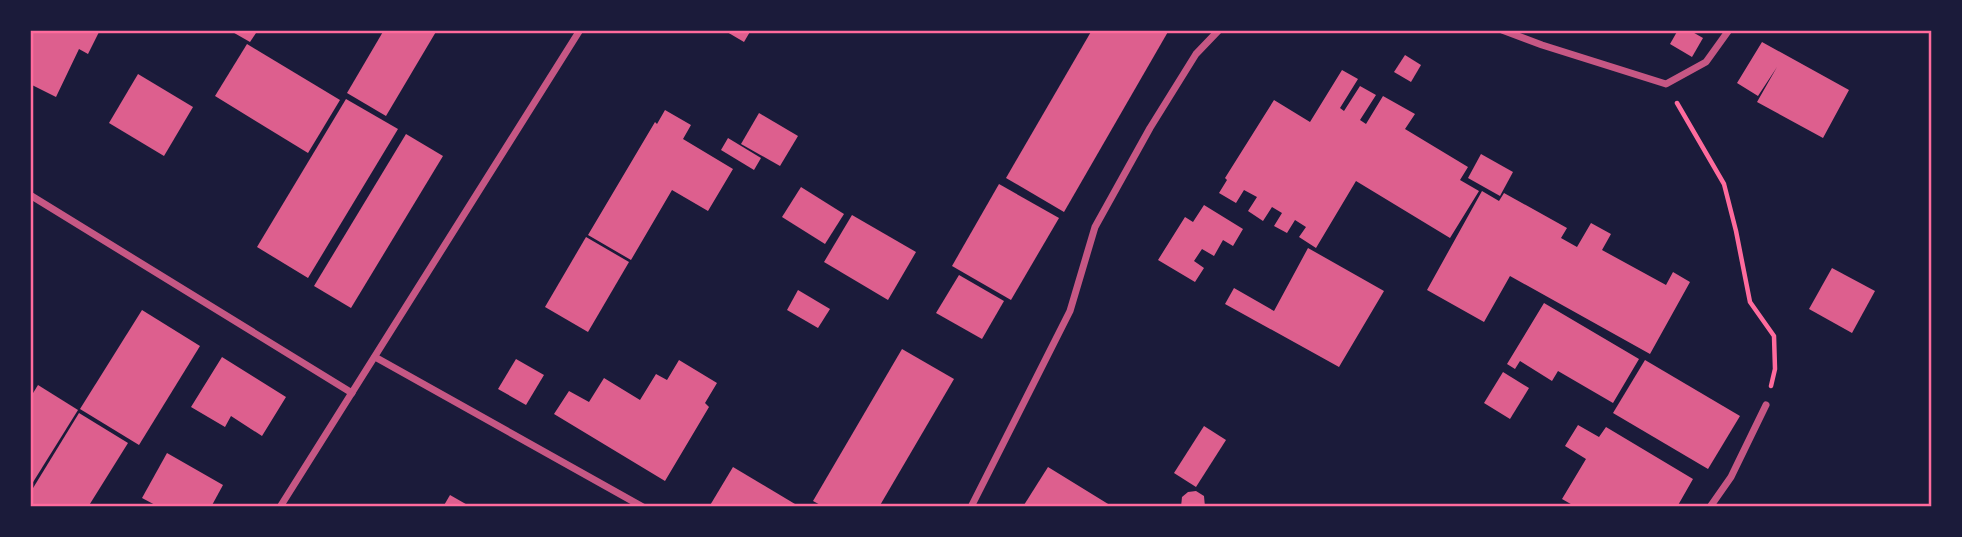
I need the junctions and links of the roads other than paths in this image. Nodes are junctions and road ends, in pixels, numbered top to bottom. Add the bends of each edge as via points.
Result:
1 (580, 30) edge
2 (1219, 30) edge
3 (1502, 30) edge
4 (1729, 30) edge
5 (30, 195) edge
6 (374, 357) junction
7 (352, 393) junction
8 (1766, 405) road end
9 (279, 507) edge
10 (643, 507) edge
11 (971, 507) edge
12 (1710, 507) edge

1 - 6 street
2 - 11 street via 1196,54 1095,227 1070,311
3 - 4 street via 1666,84 1706,62
5 - 7 street
6 - 7 street
6 - 10 street
7 - 9 street
8 - 12 street via 1731,477

